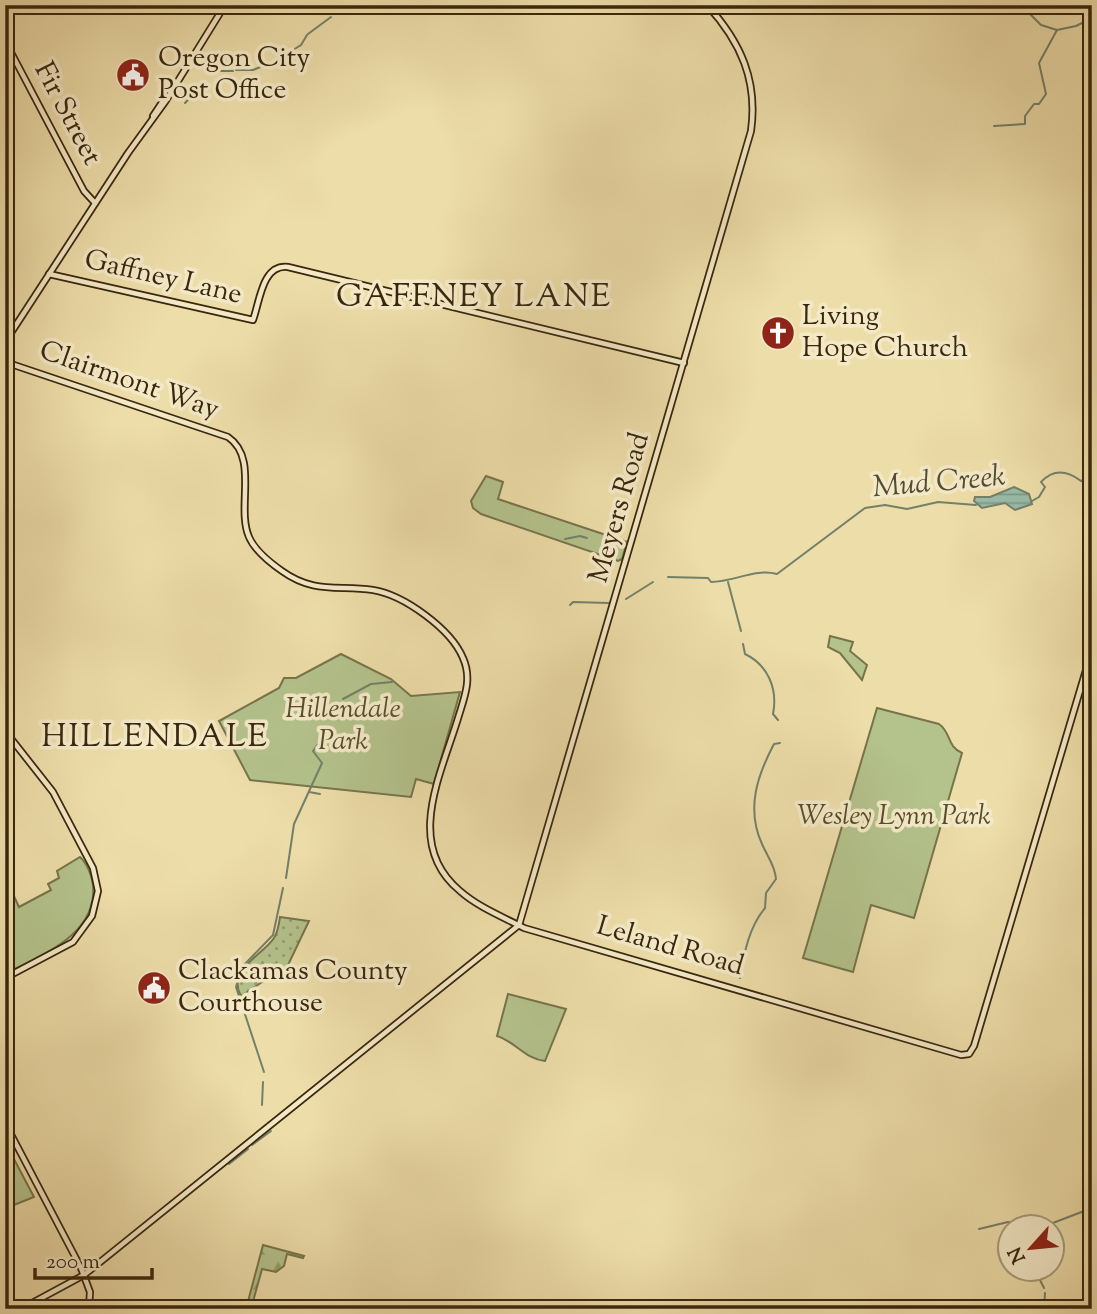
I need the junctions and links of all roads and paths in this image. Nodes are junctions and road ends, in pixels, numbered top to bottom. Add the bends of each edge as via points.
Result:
1 (225, 5) edge
2 (707, 5) edge
3 (5, 41) edge
4 (95, 203) junction
5 (49, 274) junction
6 (5, 342) edge
7 (5, 362) edge
8 (684, 363) junction
9 (1092, 650) edge
10 (5, 731) edge
11 (519, 925) junction
12 (5, 978) edge
13 (5, 1123) edge
14 (84, 1275) junction
15 (90, 1306) edge
16 (21, 1309) edge
17 (113, 1309) edge

1 - 4 street
2 - 8 street, Meyers Road via 739,47 753,102 748,144
3 - 4 street, Fir Street via 84,191
4 - 5 street
5 - 6 street
5 - 8 street, Gaffney Lane via 253,320 267,277 274,268 288,267
7 - 11 street, Clairmont Way via 228,437 242,453 246,528 262,555 307,584 332,590 376,590 437,624 463,658 467,682 429,821 430,847 458,891
8 - 11 street, Meyers Road
9 - 11 street, Leland Road via 968,1055
10 - 12 street via 49,784 93,868 97,891 92,916 73,942
11 - 14 street
13 - 14 street
14 - 15 street
14 - 16 street
15 - 17 street

